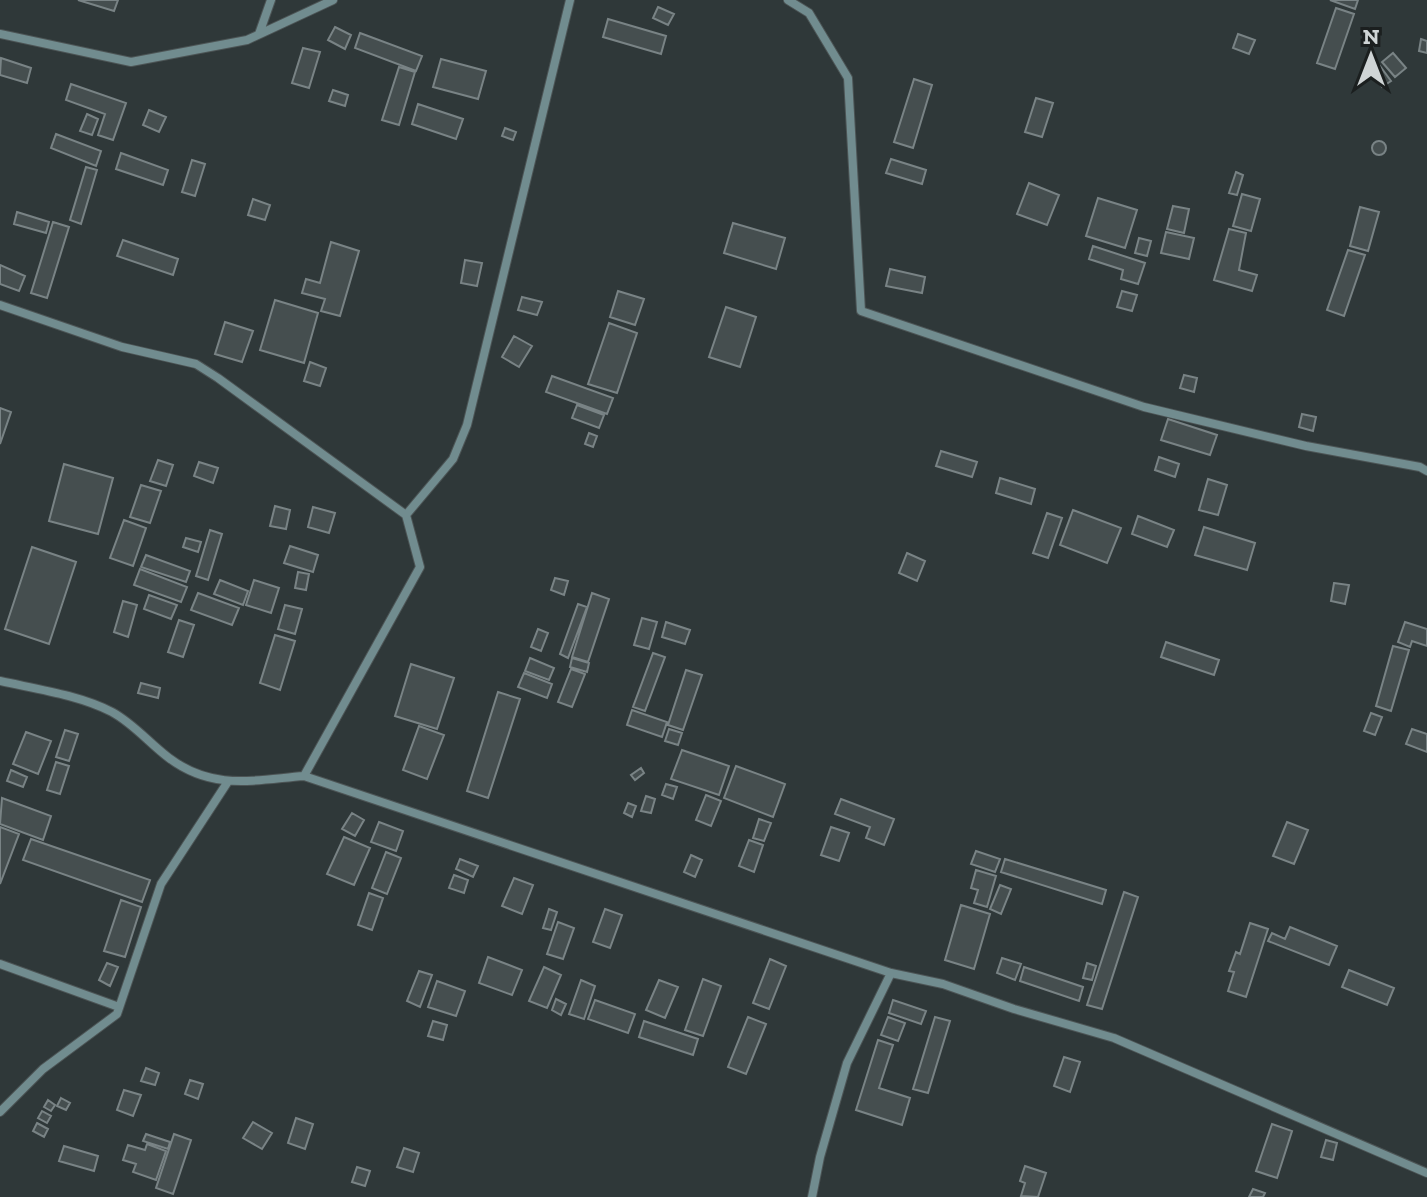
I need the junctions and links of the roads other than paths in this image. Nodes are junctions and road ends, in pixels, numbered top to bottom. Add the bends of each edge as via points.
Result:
1 (271, 0) edge
2 (333, 0) edge
3 (570, 0) edge
4 (788, 0) edge
5 (0, 34) edge
6 (259, 34) junction
7 (0, 305) edge
8 (1427, 471) edge
9 (406, 515) junction
10 (0, 681) edge
11 (304, 776) junction
12 (227, 783) junction
13 (0, 964) edge
14 (891, 973) junction
15 (119, 1007) junction
16 (0, 1112) edge
17 (1427, 1173) edge
18 (812, 1197) edge

1 - 6 street
2 - 6 street
3 - 9 street via 467,425 453,459
4 - 8 street via 809,13 848,78 861,311 1144,407
5 - 6 street via 131,62
7 - 9 street via 122,347 196,364
9 - 11 street via 420,567
10 - 12 street via 112,712 191,772
11 - 12 street
11 - 14 street
12 - 15 street via 161,884
13 - 15 street
14 - 17 street via 1114,1038
14 - 18 street via 847,1063
15 - 16 street

